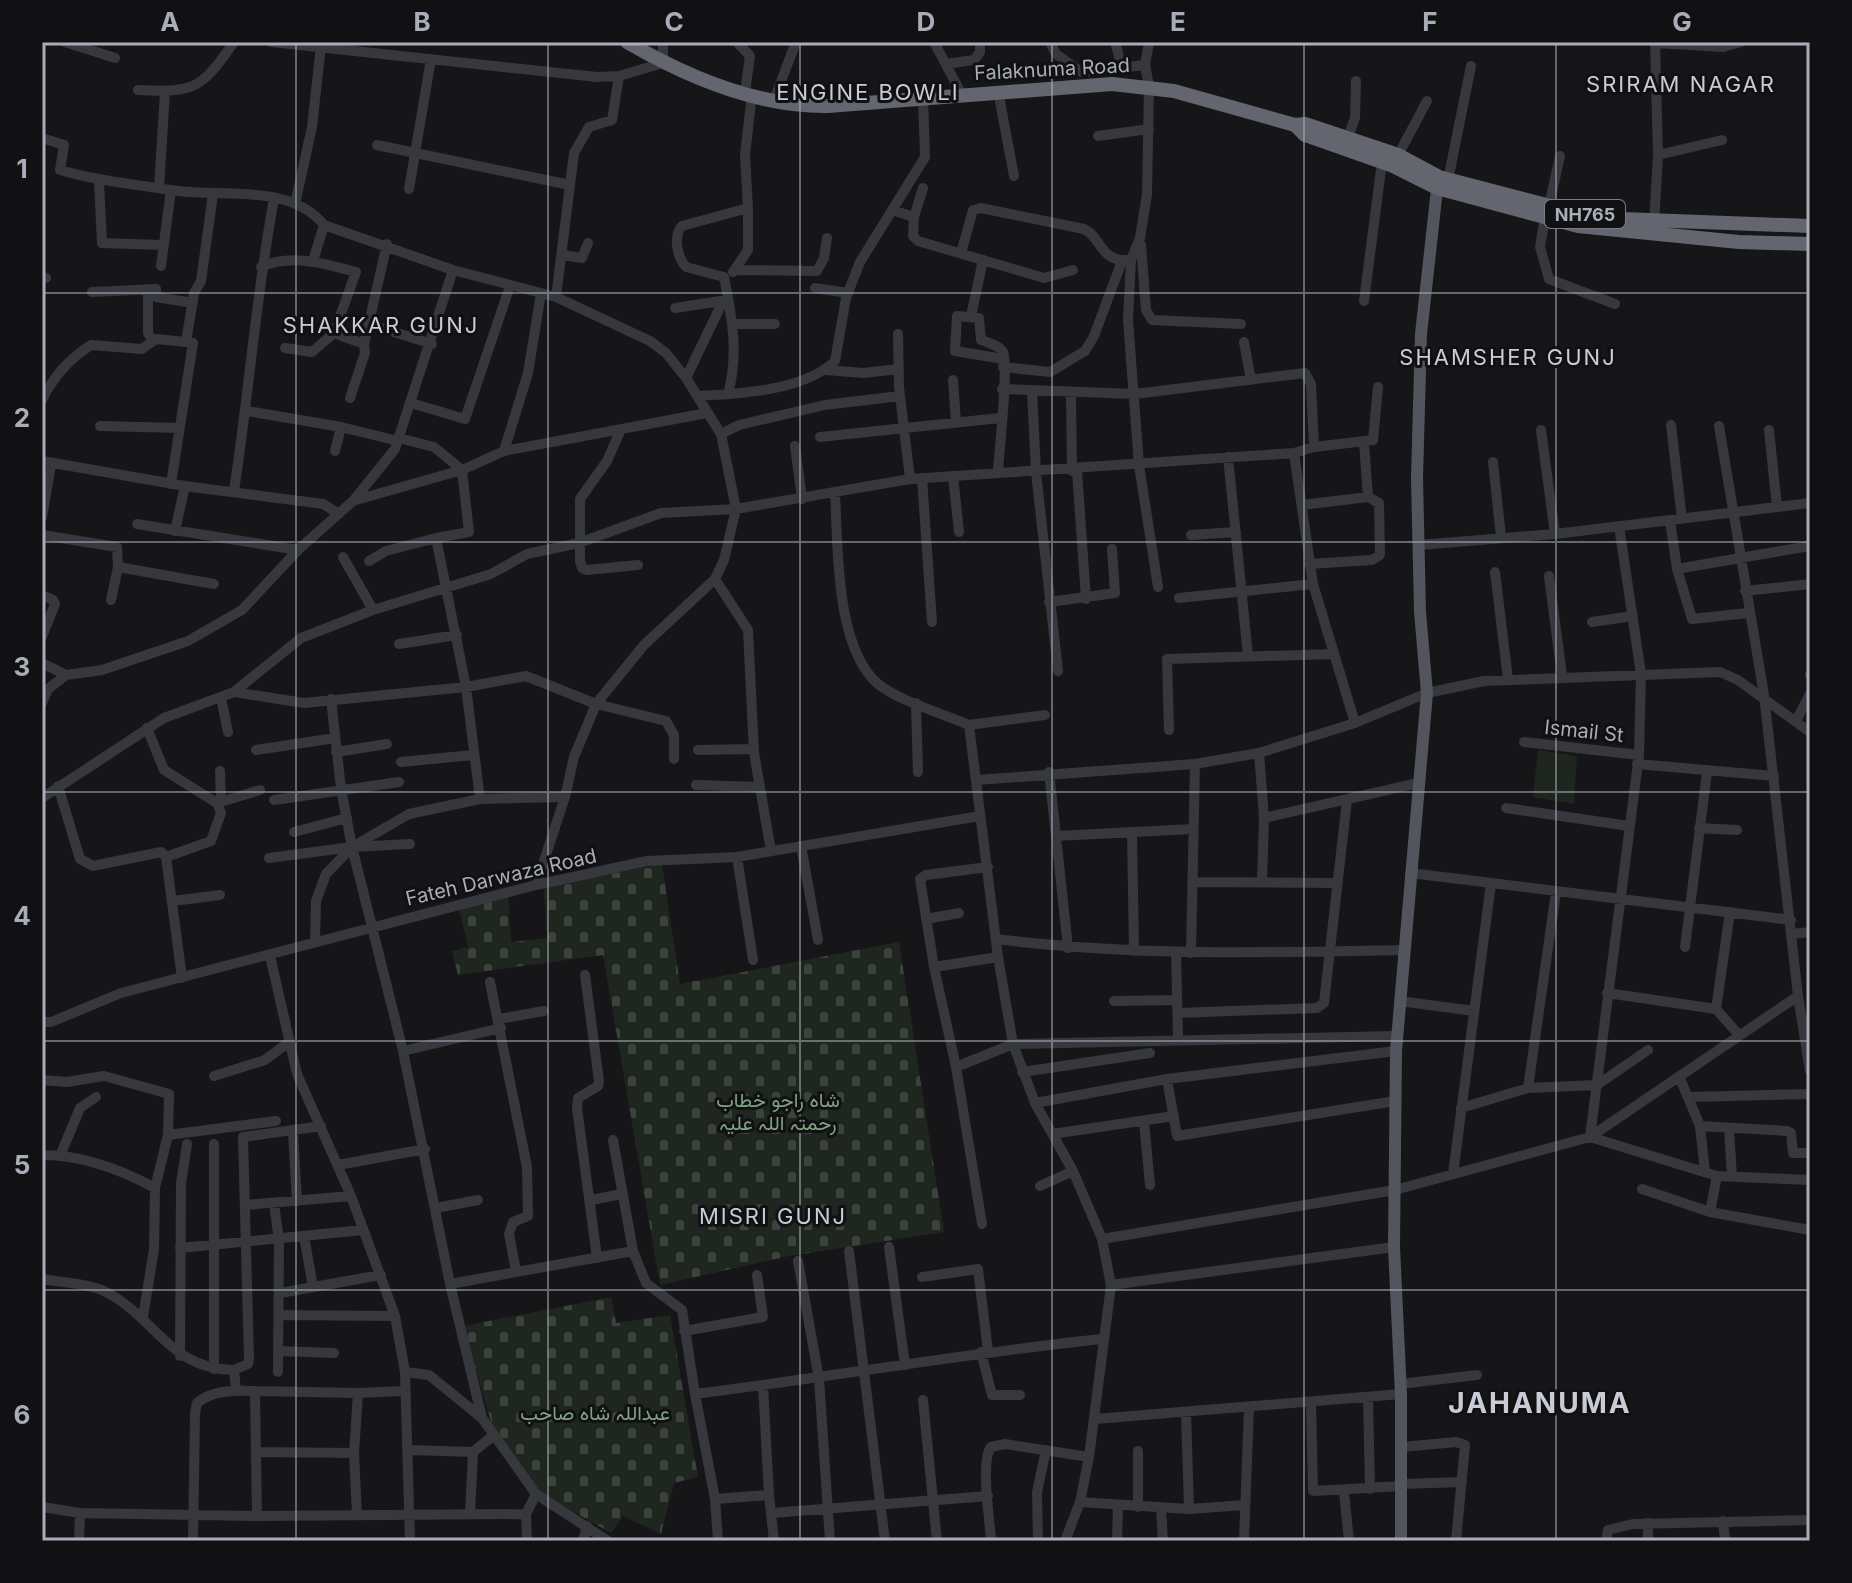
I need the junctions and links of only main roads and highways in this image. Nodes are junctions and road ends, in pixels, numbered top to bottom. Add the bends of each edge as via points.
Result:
1 (627, 42) edge
2 (1295, 125) junction
3 (1391, 161) junction
4 (1441, 182) junction
5 (1810, 226) edge
6 (1653, 227) junction
7 (1810, 244) edge
8 (1401, 1541) edge

1 - 2 highway, Falaknuma Road / NH765 via 697,78 774,100 828,106 961,93 1149,86
2 - 3 highway, Falaknuma Road / NH765 via 1305,135
2 - 3 highway, Falaknuma Road / NH765 via 1348,137
3 - 4 highway, Falaknuma Road / NH765
4 - 6 highway, Falaknuma Road / NH765 via 1597,229
4 - 8 main road via 1421,334 1419,545 1427,693 1396,1036 1394,1247
5 - 6 highway, Falaknuma Road / NH765
6 - 7 highway, Falaknuma Road / NH765

